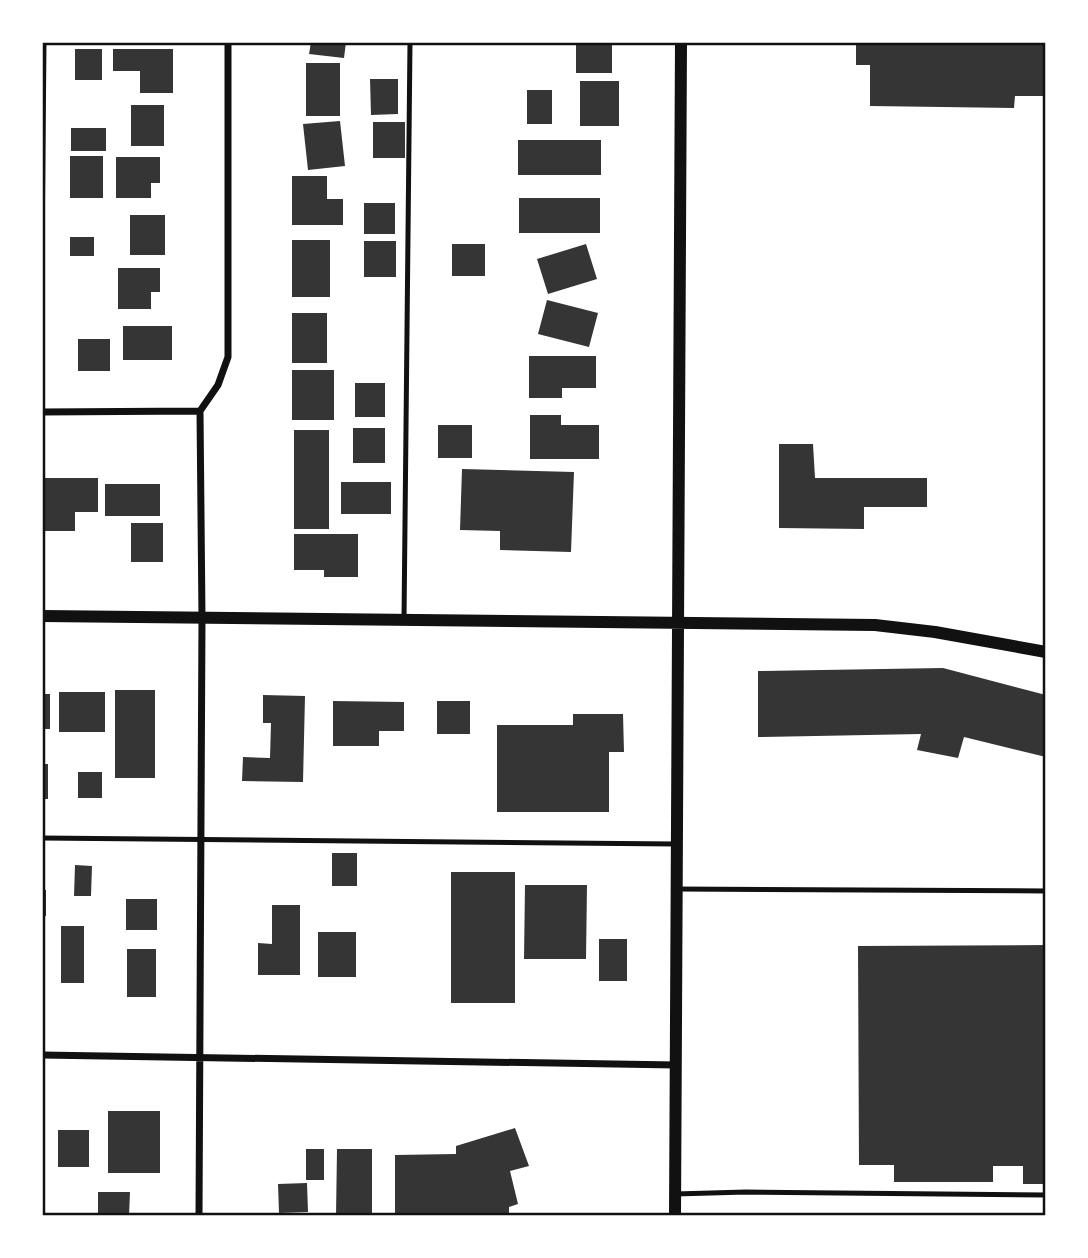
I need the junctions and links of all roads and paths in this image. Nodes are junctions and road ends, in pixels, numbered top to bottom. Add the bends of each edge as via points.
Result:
1 (44, 42) edge
2 (229, 42) edge
3 (410, 42) edge
4 (681, 42) edge
5 (42, 252) edge
6 (200, 411) junction
7 (42, 412) edge
8 (42, 616) edge
9 (202, 618) junction
10 (404, 620) junction
11 (677, 624) junction
12 (1046, 652) edge
13 (42, 838) edge
14 (201, 839) junction
15 (676, 844) junction
16 (676, 889) junction
17 (1046, 891) edge
18 (42, 1055) edge
19 (200, 1056) junction
20 (676, 1065) junction
21 (675, 1194) junction
22 (1046, 1195) edge
23 (199, 1216) edge
24 (675, 1216) edge

1 - 5 lane
2 - 6 street via 228,357 218,385
3 - 10 lane
4 - 11 street
6 - 7 street
6 - 9 street
8 - 9 street
9 - 10 street
9 - 14 street
10 - 11 street
11 - 12 street via 874,625
11 - 15 street
13 - 14 lane
14 - 15 lane
14 - 19 street
15 - 16 street
16 - 17 lane
16 - 20 street
18 - 19 street
19 - 20 street
19 - 23 street
20 - 21 street
21 - 22 lane
21 - 24 street

